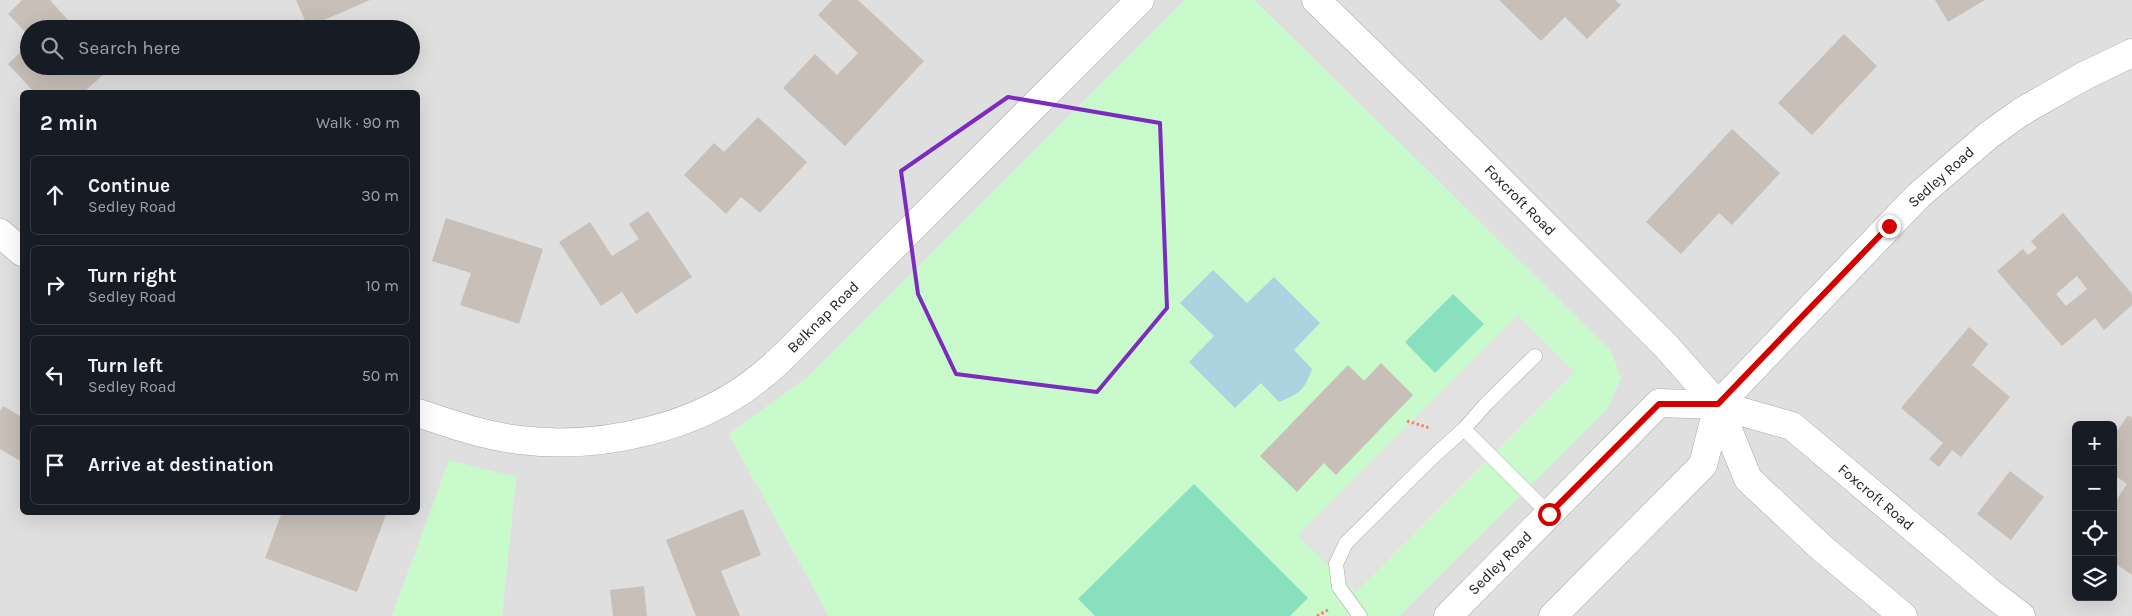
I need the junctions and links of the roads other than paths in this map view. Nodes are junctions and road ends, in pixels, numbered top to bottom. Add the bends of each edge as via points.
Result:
1 (1140, 0) edge
2 (1316, 0) edge
3 (2132, 53) edge
4 (0, 233) edge
5 (20, 250) edge
6 (1535, 356) dead end
7 (1718, 404) junction
8 (420, 414) edge
9 (1464, 429) junction
10 (1549, 514) junction
11 (1360, 616) edge
12 (1448, 616) edge
13 (1554, 616) edge
14 (1903, 616) edge
15 (2021, 616) edge

1 - 8 street, Belknap Road via 777,363 721,403 672,425 646,432 602,440 546,443 491,436
2 - 7 street, Foxcroft Road via 1666,346
3 - 7 street, Sedley Road via 2076,80 1989,135 1918,196
4 - 5 street
6 - 9 lane
7 - 10 street, Sedley Road via 1659,404
7 - 13 street via 1703,465
7 - 14 street, Foxcroft Road via 1748,479 1823,550
7 - 15 street, Foxcroft Road via 1792,426
9 - 10 lane
9 - 11 lane via 1346,543 1336,564 1339,587
10 - 12 street, Sedley Road

